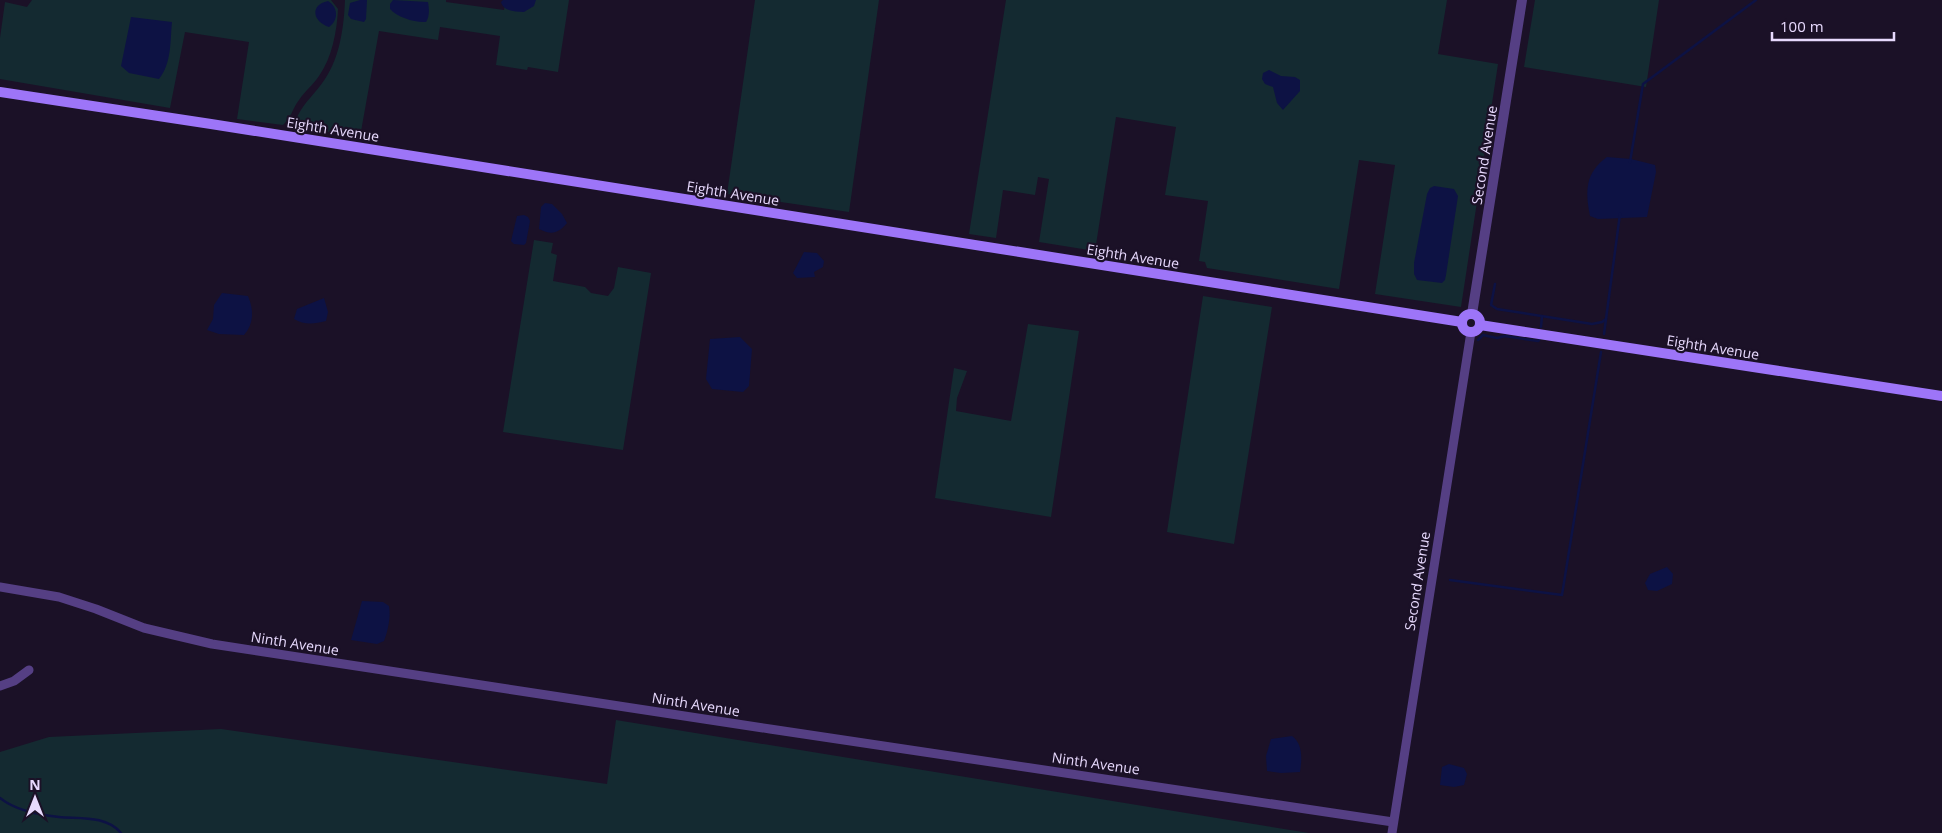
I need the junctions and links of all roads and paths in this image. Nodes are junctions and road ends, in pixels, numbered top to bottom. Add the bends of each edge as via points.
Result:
1 (1522, 0) edge
2 (0, 92) edge
3 (1472, 314) junction
4 (1462, 322) junction
5 (1480, 325) junction
6 (1470, 332) junction
7 (1942, 396) edge
8 (0, 587) edge
9 (29, 670) dead end
10 (0, 686) edge
11 (1393, 822) junction
12 (1392, 833) edge

1 - 3 street, Second Avenue
2 - 4 main road, Eighth Avenue
3 - 4 main road via 1464,317
3 - 5 main road via 1479,319
4 - 6 main road via 1463,328
5 - 6 main road
5 - 7 main road, Eighth Avenue
6 - 11 street, Second Avenue
8 - 11 street, Ninth Avenue via 59,596 144,628 212,644
9 - 10 street via 14,682
11 - 12 street, Second Avenue

